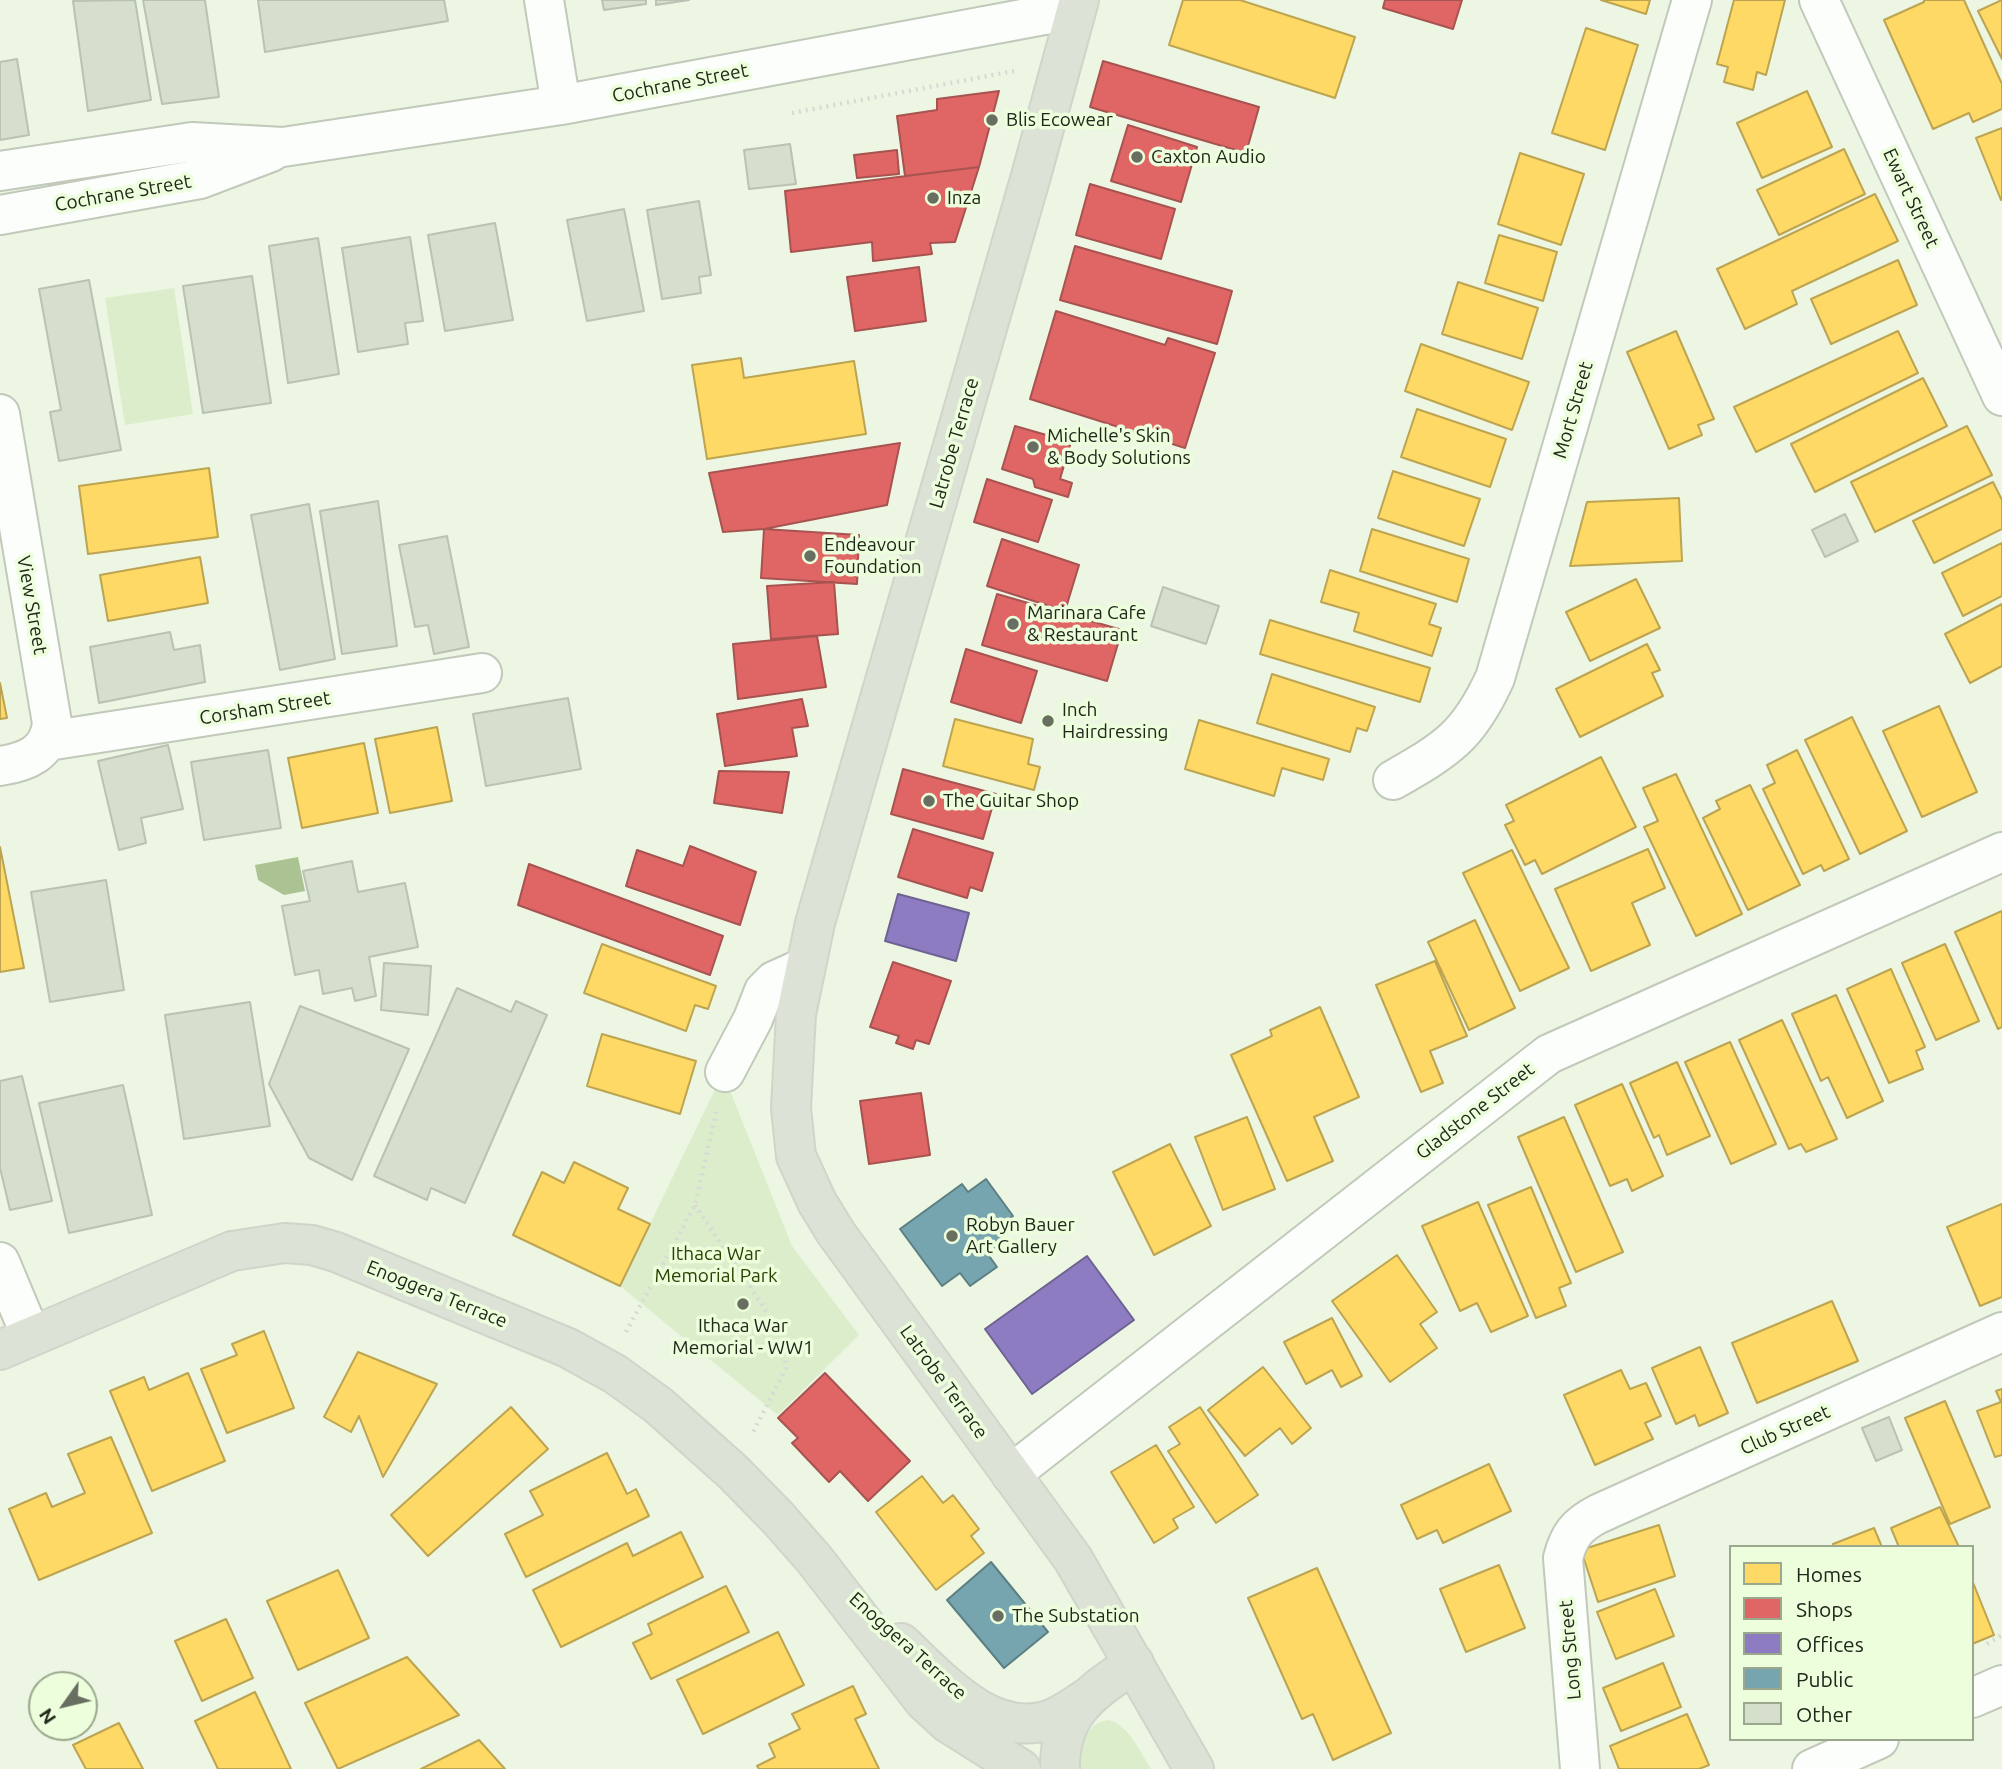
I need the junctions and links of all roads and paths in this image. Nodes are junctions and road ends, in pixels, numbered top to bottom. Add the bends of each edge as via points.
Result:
1 (544, 0) edge
2 (1692, 0) edge
3 (1819, 0) edge
4 (1077, 4) edge
5 (1014, 71) dead end
6 (561, 105) junction
7 (792, 113) dead end
8 (283, 147) junction
9 (0, 171) edge
10 (0, 215) edge
11 (2002, 396) edge
12 (0, 414) edge
13 (481, 673) dead end
14 (48, 741) junction
15 (0, 766) edge
16 (1393, 780) dead end
17 (2002, 852) edge
18 (805, 967) junction
19 (725, 1072) joint
20 (695, 1205) junction
21 (0, 1262) edge
22 (626, 1332) dead end
23 (2002, 1332) edge
24 (16, 1343) edge
25 (752, 1434) dead end
26 (1011, 1474) junction
27 (1571, 1533) joint
28 (814, 1559) junction
29 (2002, 1635) edge
30 (1987, 1644) dead end
31 (1134, 1663) junction
32 (2002, 1685) edge
33 (1974, 1697) edge
34 (1087, 1698) junction
35 (1875, 1741) edge
36 (1021, 1769) edge
37 (1060, 1769) edge
38 (1194, 1769) edge
39 (1580, 1769) edge
40 (1812, 1769) edge

1 - 6 street
2 - 16 street, Mort Street via 1495,678 1462,733 1440,753
3 - 11 street, Ewart Street
4 - 6 street, Cochrane Street
4 - 18 main road, Latrobe Terrace
5 - 7 path
6 - 8 street, Cochrane Street
8 - 9 street, Cochrane Street via 191,142
8 - 10 street, Cochrane Street via 200,179
12 - 14 street, View Street via 51,712
13 - 14 street, Corsham Street
14 - 15 street via 21,762
17 - 26 street, Gladstone Street via 1549,1054
18 - 19 street via 774,981 764,991
18 - 26 main road, Latrobe Terrace via 796,1014 791,1108 794,1146 804,1177 836,1233
19 - 20 path
20 - 22 path
20 - 25 path via 781,1333 786,1368
21 - 24 street
23 - 27 street, Club Street via 1598,1514
24 - 28 main road, Enoggera Terrace via 232,1251 312,1245 453,1299 568,1348 615,1374 658,1405 733,1472
26 - 31 main road, Latrobe Terrace via 1073,1559
27 - 39 street, Long Street via 1563,1558
28 - 34 main road, Enoggera Terrace via 936,1676 987,1713 1016,1722 1044,1721
28 - 36 main road, Enoggera Terrace via 924,1701 948,1723
29 - 30 path
31 - 34 main road, Enoggera Terrace
31 - 38 main road, Latrobe Terrace
32 - 33 street
34 - 37 main road, Enoggera Terrace via 1063,1733
35 - 40 street

